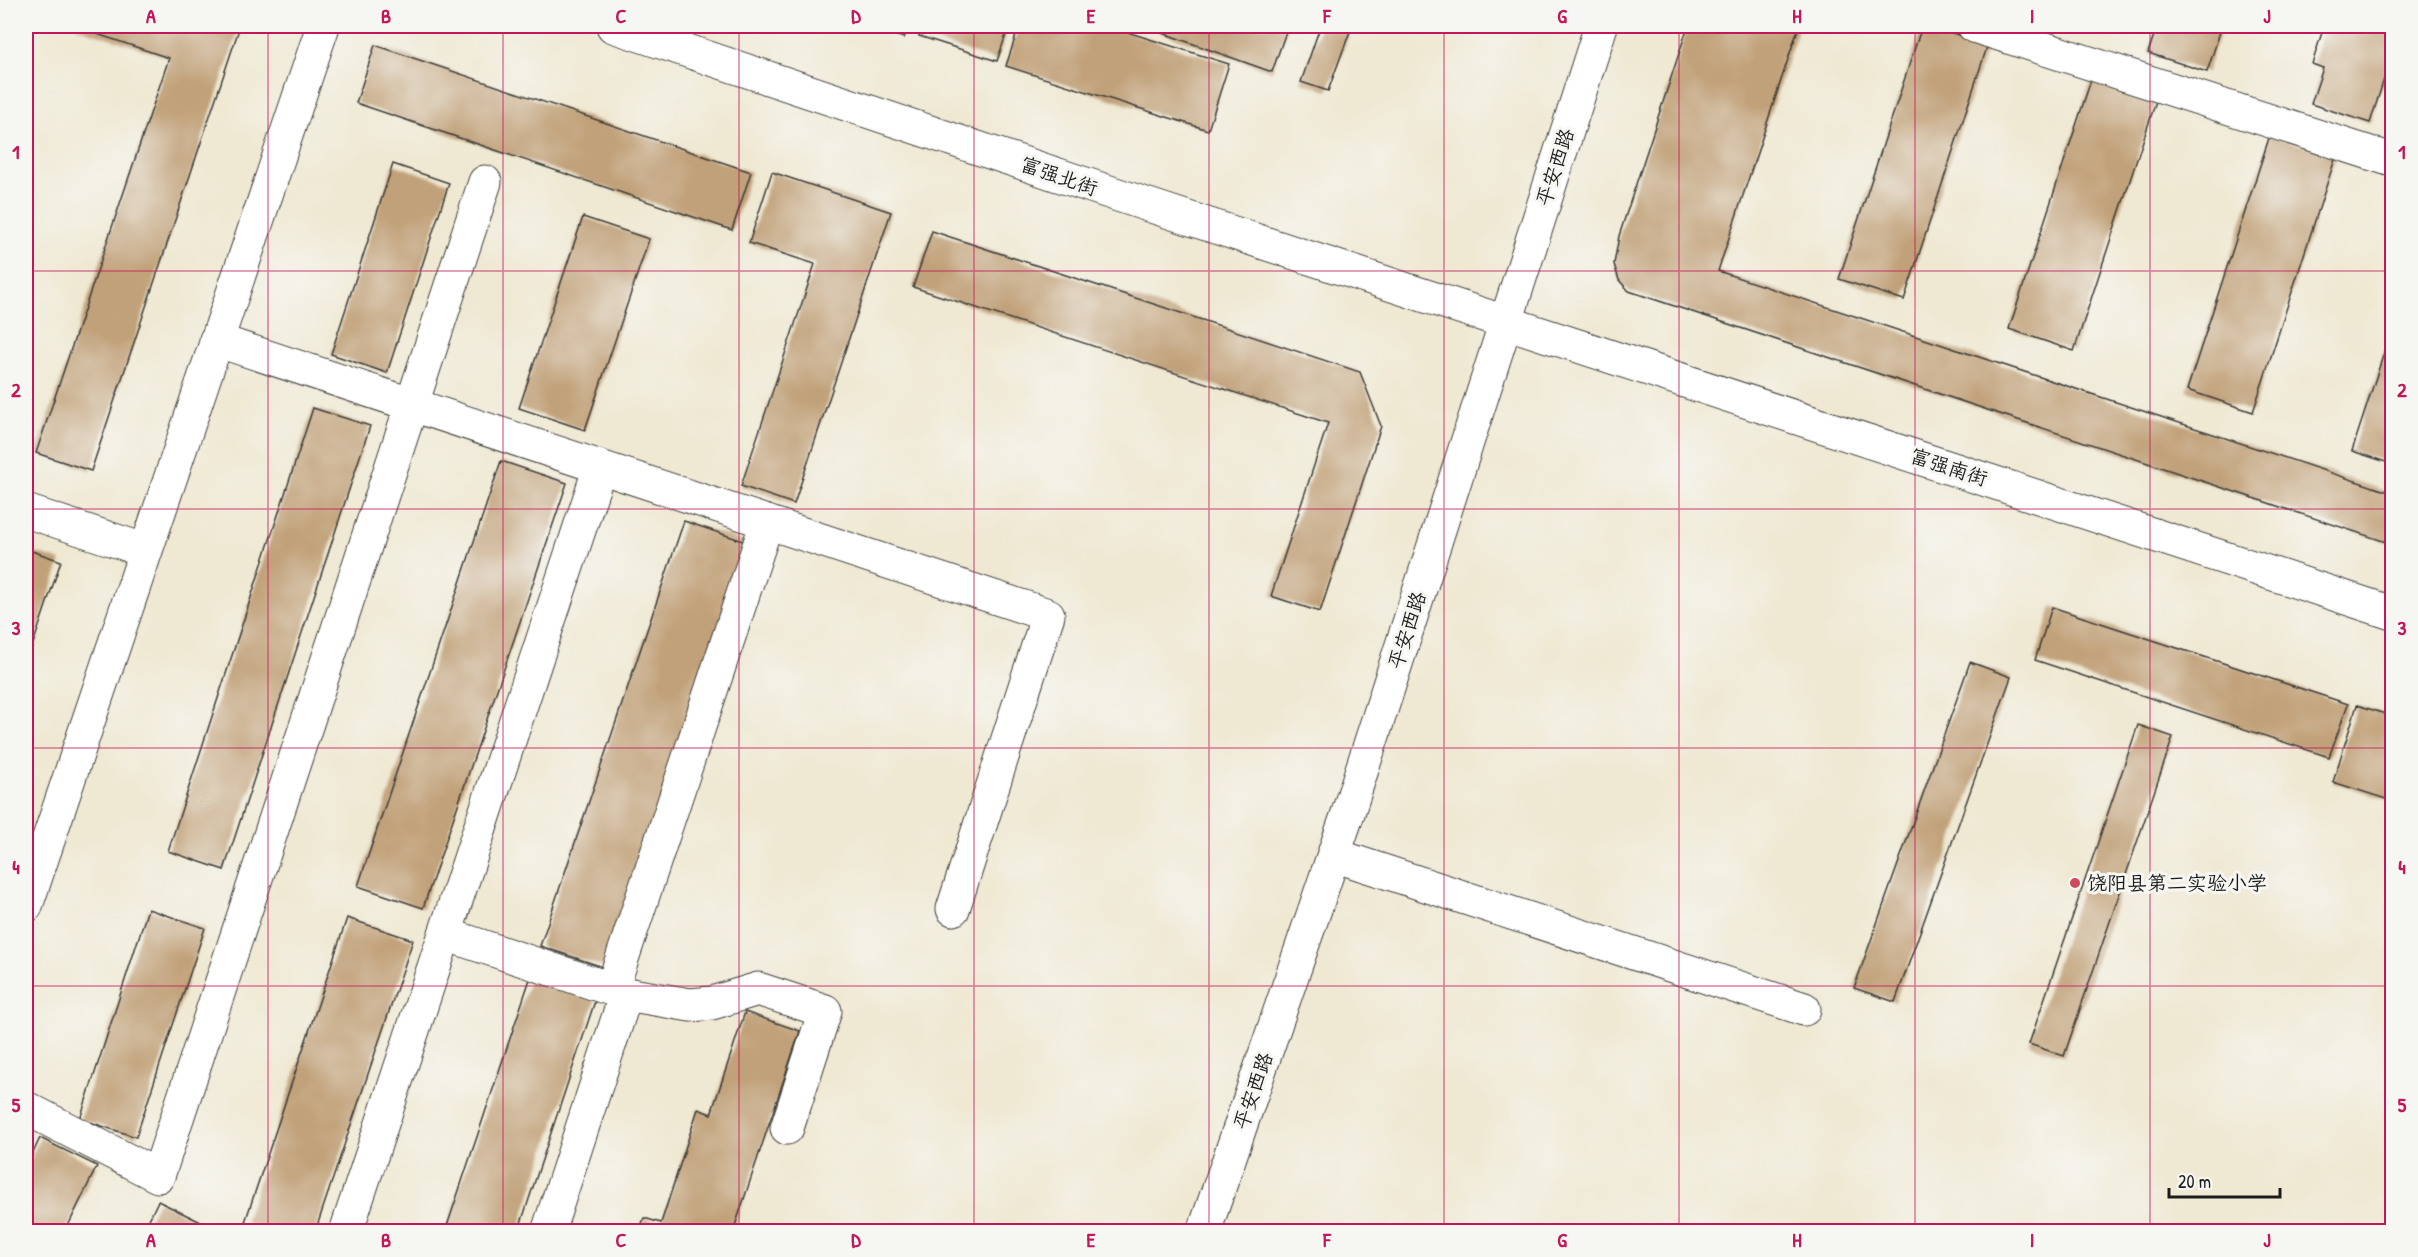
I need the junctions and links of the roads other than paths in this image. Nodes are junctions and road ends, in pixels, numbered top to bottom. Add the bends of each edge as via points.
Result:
1 (323, 26) edge
2 (613, 26) edge
3 (1601, 26) edge
4 (1974, 26) edge
5 (2392, 160) edge
6 (484, 182) dead end
7 (1506, 322) junction
8 (216, 340) junction
9 (411, 405) junction
10 (600, 467) junction
11 (26, 512) edge
12 (767, 522) junction
13 (144, 550) junction
14 (2392, 613) edge
15 (1334, 855) junction
16 (26, 906) edge
17 (953, 909) dead end
18 (445, 934) junction
19 (619, 992) junction
20 (1804, 1009) dead end
21 (26, 1108) edge
22 (787, 1128) dead end
23 (346, 1232) edge
24 (548, 1232) edge
25 (1204, 1232) edge

1 - 8 street
2 - 7 street, 富强北街
3 - 7 street, 平安西路
4 - 5 street
6 - 9 street
7 - 14 street, 富强南街
7 - 15 street, 平安西路
8 - 9 street
8 - 13 street
9 - 10 street
9 - 21 street via 158,1176
10 - 12 street
10 - 18 street
11 - 13 street
12 - 17 street via 1048,615
12 - 19 street
13 - 16 street
15 - 20 street
15 - 25 street, 平安西路
18 - 19 street
18 - 23 street
19 - 22 street via 690,1005 712,1003 758,989 825,1011
19 - 24 street

